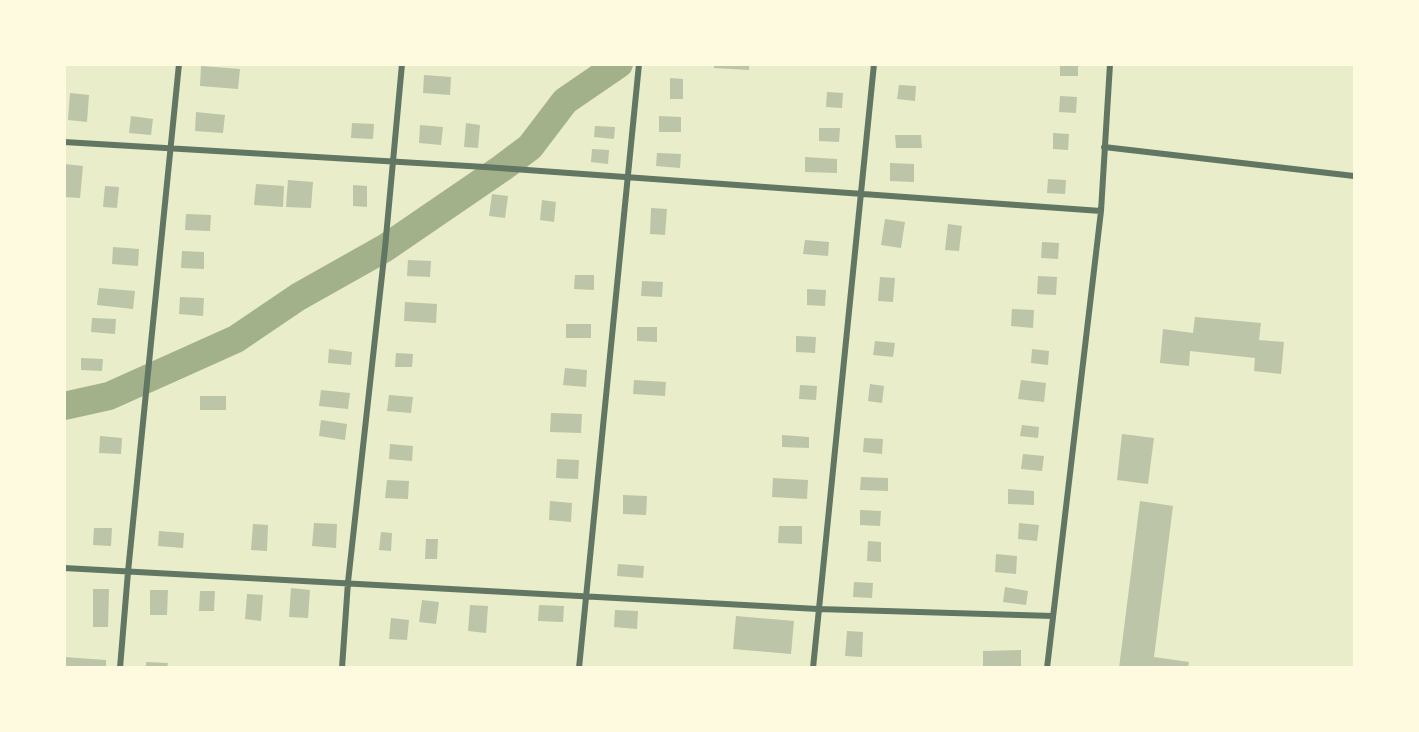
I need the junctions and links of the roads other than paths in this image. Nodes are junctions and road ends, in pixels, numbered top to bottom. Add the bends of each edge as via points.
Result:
1 (179, 64) edge
2 (402, 64) edge
3 (639, 64) edge
4 (874, 64) edge
5 (1110, 64) edge
6 (64, 142) edge
7 (1104, 147) junction
8 (171, 148) junction
9 (394, 163) junction
10 (1354, 176) edge
11 (627, 178) junction
12 (861, 193) junction
13 (1101, 211) junction
14 (64, 567) edge
15 (128, 572) junction
16 (348, 582) junction
17 (586, 596) junction
18 (818, 609) junction
19 (1053, 616) junction
20 (120, 668) edge
21 (342, 668) edge
22 (579, 668) edge
23 (813, 668) edge
24 (1047, 668) edge

1 - 8 street
2 - 9 street
3 - 11 street
4 - 12 street
5 - 7 street
6 - 8 street
7 - 10 street
7 - 13 street
8 - 9 street
8 - 15 street
9 - 11 street
9 - 16 street
11 - 12 street
11 - 17 street
12 - 13 street
12 - 18 street
13 - 19 street
14 - 15 street
15 - 16 street
15 - 20 street
16 - 17 street
16 - 21 street
17 - 18 street
17 - 22 street
18 - 19 street
18 - 23 street
19 - 24 street

